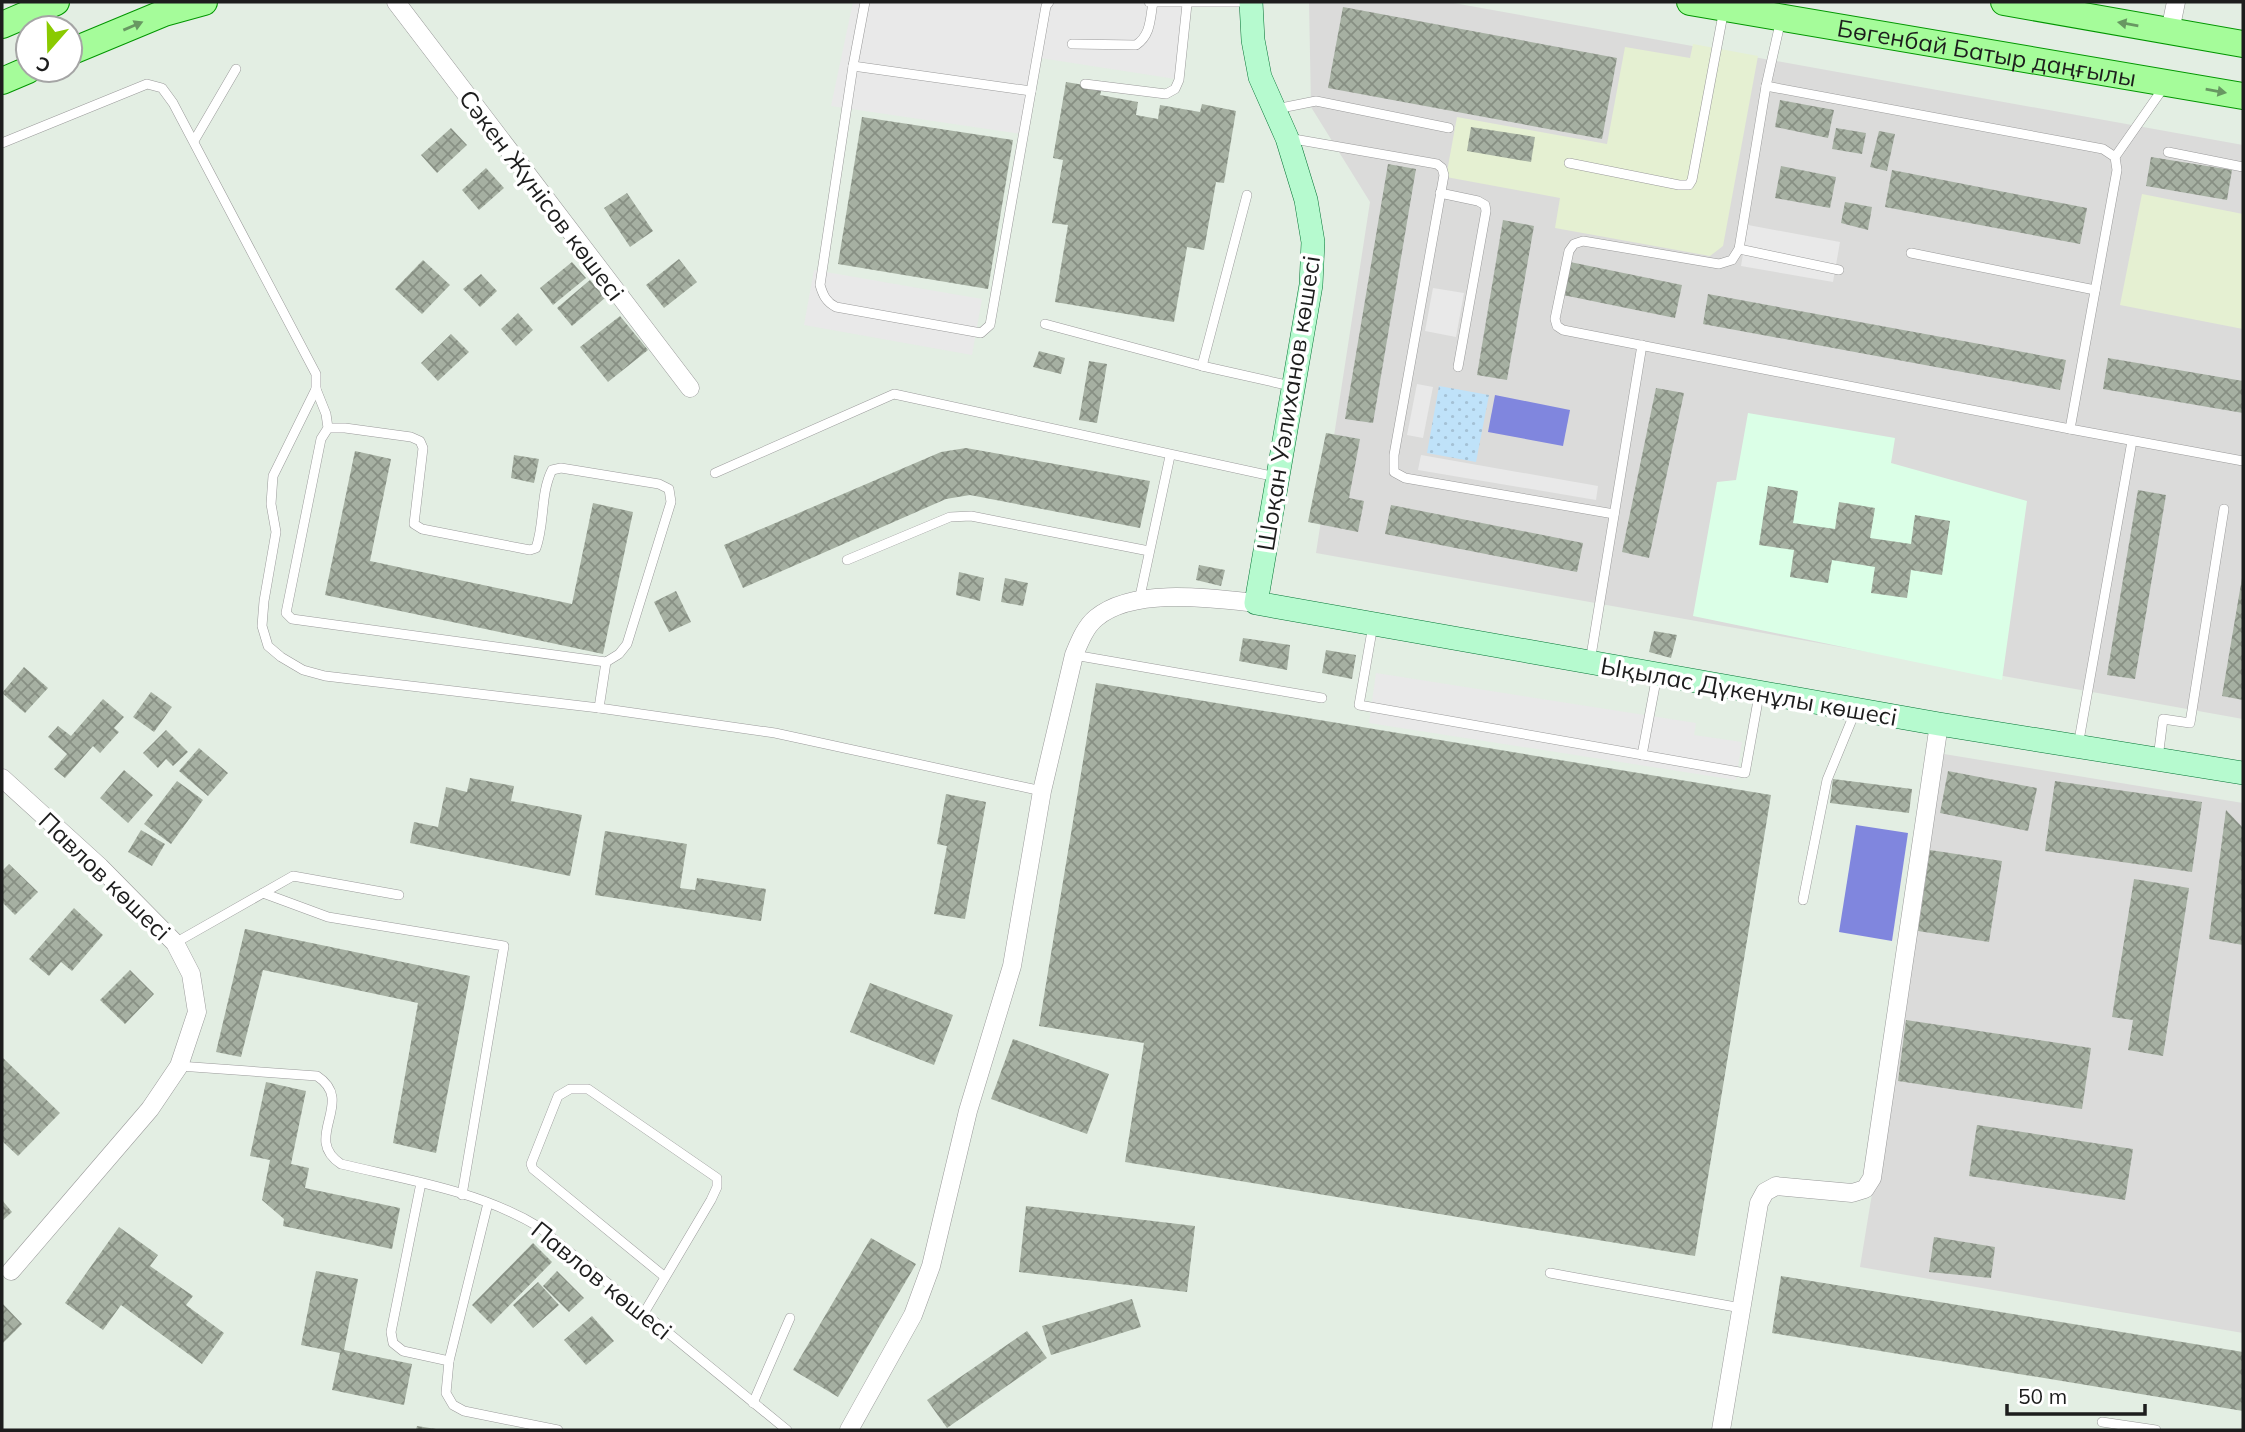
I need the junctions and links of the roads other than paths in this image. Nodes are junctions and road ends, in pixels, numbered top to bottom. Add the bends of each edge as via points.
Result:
1 (56, 2) edge
2 (204, 2) edge
3 (396, 2) edge
4 (865, 2) edge
5 (1049, 2) edge
6 (1151, 2) edge
7 (1251, 2) edge
8 (1690, 2) edge
9 (2004, 2) edge
10 (2176, 2) edge
11 (1187, 4) junction
12 (1724, 8) junction
13 (1782, 18) junction
14 (2, 25) edge
15 (2171, 31) junction
16 (1072, 44) dead end
17 (2243, 44) edge
18 (84, 46) edge
19 (853, 66) junction
20 (236, 69) dead end
21 (2167, 83) junction
22 (1085, 84) dead end
23 (1766, 86) junction
24 (1031, 91) junction
25 (2243, 96) edge
26 (1274, 110) junction
27 (1449, 128) dead end
28 (1287, 138) junction
29 (194, 141) junction
30 (2, 143) edge
31 (2168, 152) dead end
32 (2115, 158) junction
33 (1569, 163) dead end
34 (2243, 167) edge
35 (1440, 193) junction
36 (1247, 195) dead end
37 (1739, 249) junction
38 (1911, 253) dead end
39 (1839, 270) dead end
40 (2095, 290) junction
41 (1045, 324) dead end
42 (1642, 345) junction
43 (1202, 366) junction
44 (1458, 367) dead end
45 (690, 387) dead end
46 (1293, 387) junction
47 (316, 390) junction
48 (328, 428) junction
49 (2070, 429) junction
50 (2132, 441) junction
51 (1170, 456) junction
52 (2243, 461) edge
53 (715, 473) dead end
54 (1277, 478) junction
55 (2224, 509) dead end
56 (1614, 514) junction
57 (1149, 551) junction
58 (847, 560) dead end
59 (1139, 601) junction
60 (1256, 603) junction
61 (1373, 625) junction
62 (1074, 655) junction
63 (606, 662) junction
64 (1590, 664) junction
65 (1657, 675) junction
66 (1759, 693) junction
67 (1322, 698) dead end
68 (599, 708) junction
69 (1856, 710) junction
70 (1939, 724) junction
71 (2078, 747) junction
72 (1642, 755) junction
73 (2157, 760) junction
74 (2243, 772) edge
75 (2, 778) edge
76 (1042, 791) junction
77 (263, 893) junction
78 (399, 895) dead end
79 (1803, 900) dead end
80 (174, 943) junction
81 (179, 1066) junction
82 (421, 1183) junction
83 (462, 1195) junction
84 (488, 1203) junction
85 (10, 1272) dead end
86 (1550, 1273) dead end
87 (665, 1277) junction
88 (1741, 1308) junction
89 (644, 1313) junction
90 (790, 1318) dead end
91 (449, 1361) junction
92 (753, 1403) junction
93 (2102, 1422) dead end
94 (558, 1430) edge
95 (787, 1430) edge
96 (849, 1430) edge
97 (1721, 1430) edge
98 (2157, 1430) edge

1 - 14 main road
18 -> 2 main road via 164,13
3 - 45 street, Сәкен Жүнісов көшесі
4 - 19 lane
5 - 24 lane
6 - 11 lane
6 - 16 lane via 1148,33 1136,45
7 - 11 lane
7 - 26 street, Шоқан Уәлиханов көшесі via 1260,77
8 - 12 main road, Бөгенбай Батыр даңғылы
15 -> 9 main road
10 - 15 street
11 - 22 lane via 1175,89 1166,94
12 - 13 main road, Бөгенбай Батыр даңғылы
12 - 33 lane via 1689,185
13 - 21 main road, Бөгенбай Батыр даңғылы
13 - 23 lane
15 - 17 main road
19 - 24 lane
19 - 24 lane via 822,294 836,307 981,332 990,325
20 - 29 lane
21 -> 25 main road, Бөгенбай Батыр даңғылы
21 - 32 lane
23 - 32 lane via 2103,149
23 - 37 lane
26 - 27 lane via 1316,101
26 - 28 street, Шоқан Уәлиханов көшесі
28 - 35 lane via 1437,164 1444,175
28 - 46 street, Шоқан Уәлиханов көшесі via 1313,242 1311,285
29 - 30 lane via 162,88 147,84
29 - 47 lane via 316,374
31 - 34 lane
32 - 40 lane via 2117,170
35 - 44 lane via 1478,201 1486,211
35 - 56 lane via 1394,472 1405,478
36 - 43 lane
37 - 39 lane
37 - 42 lane via 1732,260 1719,264 1583,241 1574,244 1557,326
38 - 40 lane
40 - 49 lane
41 - 43 lane
42 - 49 lane
42 - 56 lane
43 - 46 lane
46 - 54 street, Шоқан Уәлиханов көшесі
47 - 48 lane
47 - 68 lane via 273,476 276,532 262,626 268,646 303,670 325,676
48 - 63 lane via 321,439 286,612 292,619
48 - 63 lane via 420,441 414,524 530,550 540,538 552,470 669,489 671,502 627,643
49 - 50 lane
50 - 52 lane
50 - 71 lane
51 - 53 lane via 894,394
51 - 54 lane
51 - 57 lane
54 - 60 street, Шоқан Уәлиханов көшесі
55 - 73 lane via 2190,723 2164,719
56 - 64 lane
57 - 58 lane via 971,516 950,517
57 - 59 lane
59 - 60 street via 1183,597
59 - 62 street via 1114,607 1095,619
60 - 61 street, Ықылас Дүкенұлы көшесі
61 - 64 street, Ықылас Дүкенұлы көшесі
61 - 72 lane via 1359,705
62 - 67 lane
62 - 76 street
63 - 68 lane
64 - 65 street, Ықылас Дүкенұлы көшесі
65 - 66 street, Ықылас Дүкенұлы көшесі
65 - 72 lane
66 - 69 street, Ықылас Дүкенұлы көшесі
66 - 72 lane via 1745,773
68 - 76 lane via 775,733
69 - 70 street, Ықылас Дүкенұлы көшесі
69 - 79 lane via 1827,780
70 - 71 street, Ықылас Дүкенұлы көшесі
70 - 88 street via 1872,1178 1865,1189 1852,1193 1776,1186 1765,1192 1759,1203
71 - 73 street, Ықылас Дүкенұлы көшесі
73 - 74 street, Ықылас Дүкенұлы көшесі
75 - 80 street, Павлов көшесі via 100,867
76 - 96 street via 1012,966 968,1111 923,1292
77 - 78 lane via 293,876
77 - 80 lane
77 - 83 lane via 328,917 504,946
80 - 81 street, Павлов көшесі via 191,974 197,1012
81 - 82 lane, Павлов көшесі via 317,1076 329,1084 333,1096 325,1147 330,1157 341,1164
81 - 85 street, Павлов көшесі via 150,1109
82 - 83 lane, Павлов көшесі
82 - 91 lane via 391,1332 393,1343 403,1350
83 - 84 lane, Павлов көшесі
84 - 89 lane, Павлов көшесі via 539,1227
84 - 91 lane
86 - 88 lane
87 - 87 lane via 711,1200 717,1178 588,1089 570,1089 558,1096 531,1164 533,1169
87 - 89 lane
88 - 97 street
89 - 92 lane, Павлов көшесі
90 - 92 lane
91 - 94 lane via 446,1393 453,1405
92 - 95 lane, Павлов көшесі
93 - 98 lane

